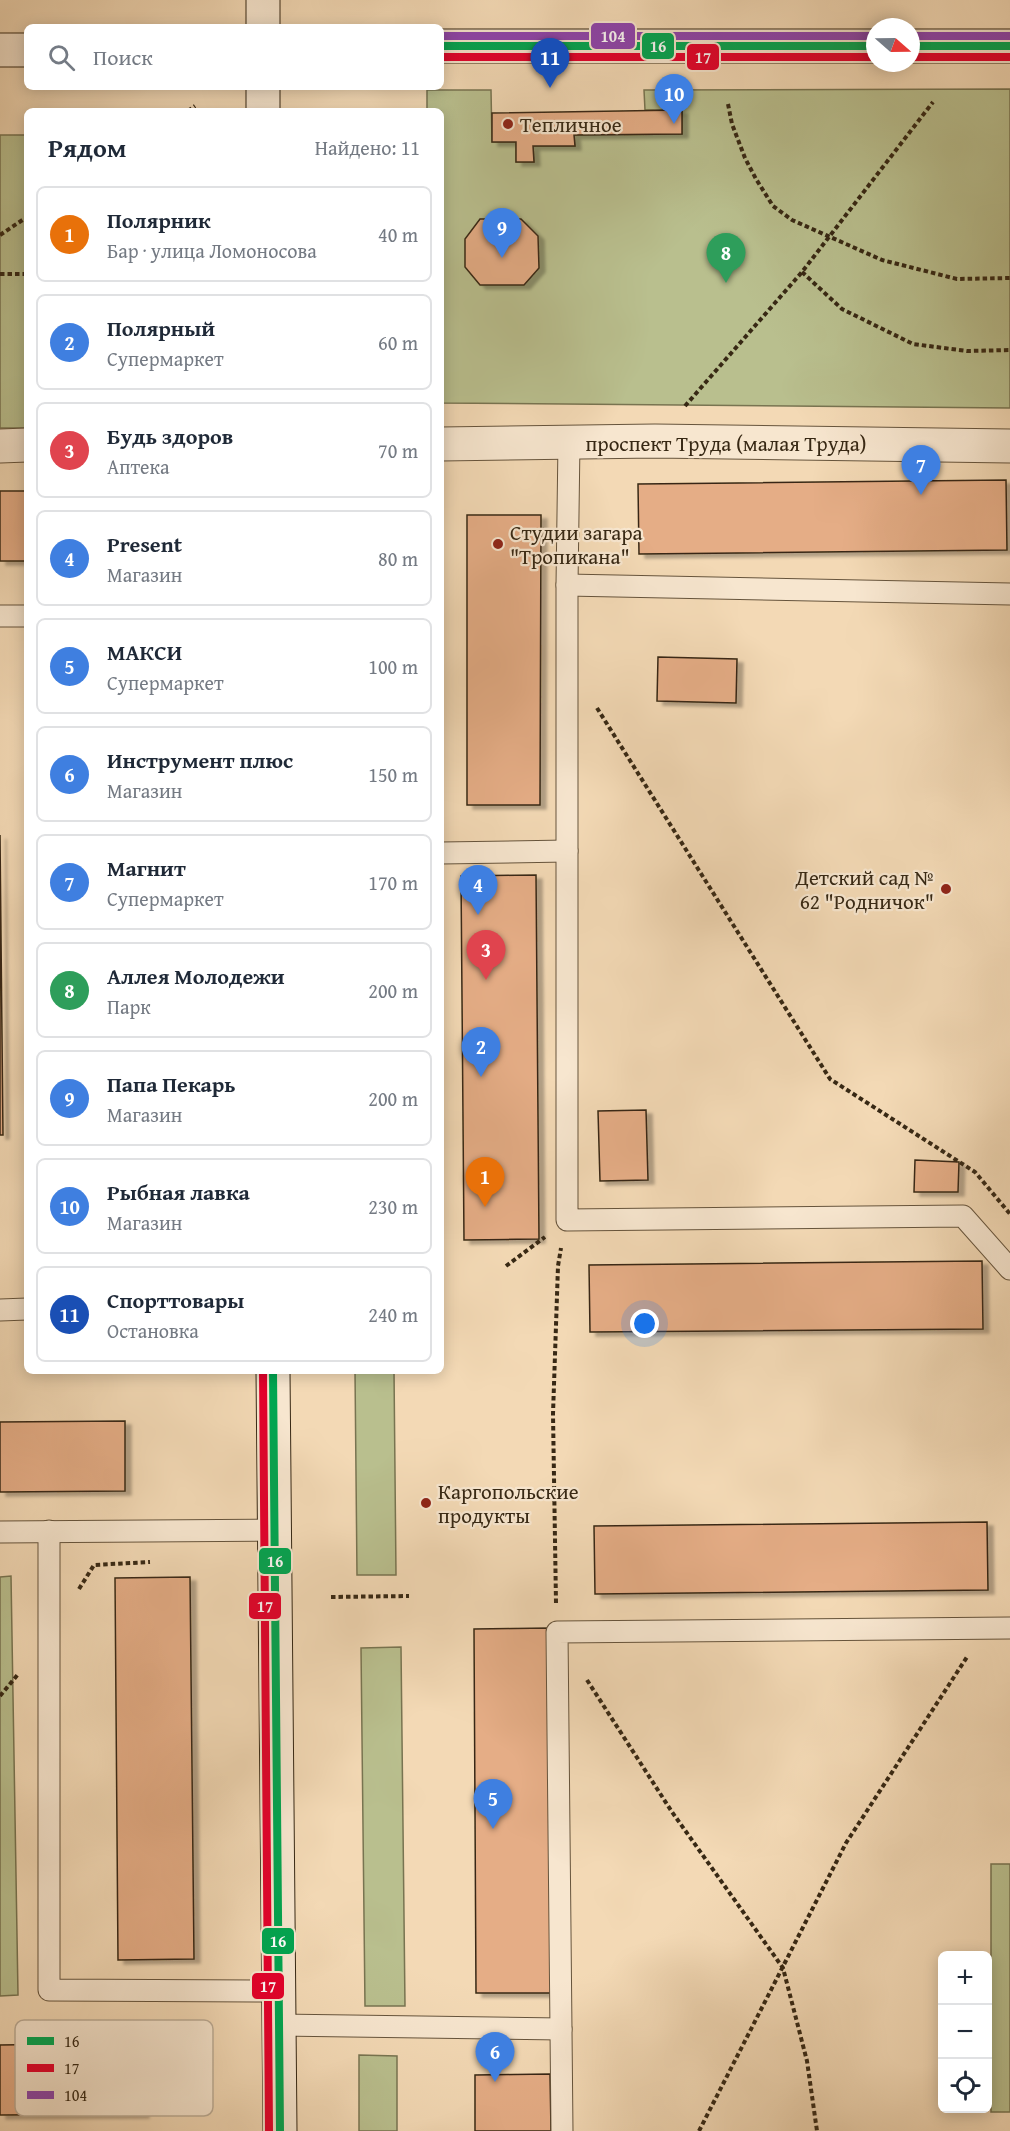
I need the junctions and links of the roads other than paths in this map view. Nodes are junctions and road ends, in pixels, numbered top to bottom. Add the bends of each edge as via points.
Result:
1 (263, 0) edge
2 (263, 24) edge
3 (444, 46) edge
4 (866, 46) edge
5 (920, 46) edge
6 (1010, 46) edge
7 (0, 50) edge
8 (24, 50) edge
9 (263, 90) edge
10 (263, 108) edge
11 (569, 442) junction
12 (444, 444) edge
13 (0, 446) edge
14 (24, 446) edge
15 (1010, 446) edge
16 (567, 585) junction
17 (1010, 594) edge
18 (0, 616) edge
19 (24, 616) edge
20 (567, 851) junction
21 (444, 853) edge
22 (1010, 1269) edge
23 (24, 1309) edge
24 (0, 1310) edge
25 (273, 1374) edge
26 (274, 1530) junction
27 (0, 1532) edge
28 (49, 1532) junction
29 (1010, 1628) edge
30 (278, 1991) junction
31 (279, 2025) junction
32 (561, 2029) junction
33 (280, 2131) edge
34 (562, 2131) edge

1 - 2 street
3 - 4 street
5 - 6 street
7 - 8 street
9 - 10 street
11 - 12 street, проспект Труда (малая Труда)
11 - 15 street, проспект Труда (малая Труда)
11 - 16 lane
13 - 14 street
16 - 17 lane
16 - 20 lane
18 - 19 lane
20 - 21 lane
20 - 22 lane via 567,1220 963,1216
23 - 24 lane
25 - 26 street
26 - 28 lane
26 - 30 street
27 - 28 lane
28 - 30 lane via 49,1990
29 - 32 lane via 557,1632
30 - 31 street
31 - 32 lane
31 - 33 street
32 - 34 lane

